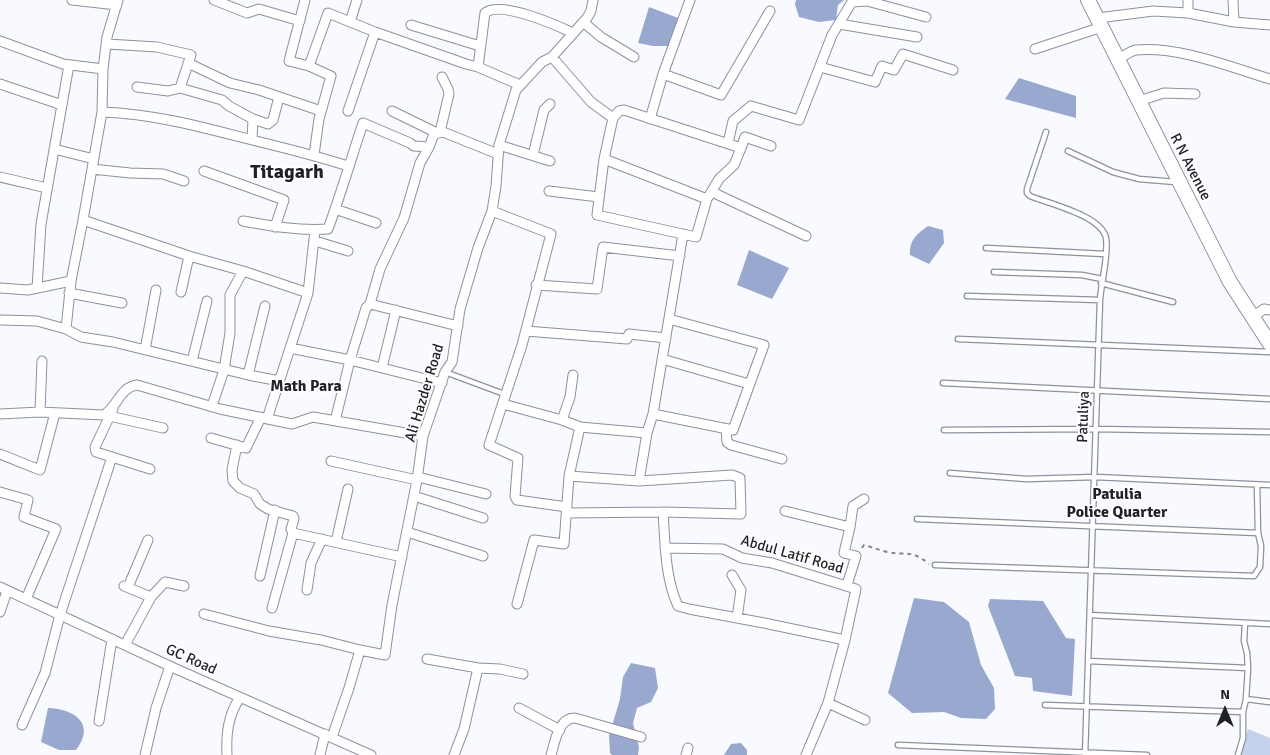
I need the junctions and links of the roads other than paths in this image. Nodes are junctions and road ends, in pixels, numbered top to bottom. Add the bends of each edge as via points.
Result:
1 (72, 0) edge
2 (214, 0) edge
3 (305, 0) edge
4 (357, 0) edge
5 (593, 0) edge
6 (690, 0) edge
7 (1088, 0) edge
8 (1188, 0) edge
9 (1233, 0) edge
10 (118, 3) edge
11 (770, 11) dead end
12 (1188, 13) junction
13 (926, 17) dead end
14 (300, 21) junction
15 (350, 22) junction
16 (583, 22) junction
17 (1234, 22) junction
18 (1100, 23) junction
19 (839, 24) junction
20 (411, 25) dead end
21 (1270, 25) edge
22 (375, 32) junction
23 (573, 33) junction
24 (916, 37) dead end
25 (0, 40) edge
26 (107, 44) junction
27 (480, 46) junction
28 (1035, 49) dead end
29 (552, 58) junction
30 (634, 58) dead end
31 (1119, 59) junction
32 (188, 63) junction
33 (69, 65) junction
34 (309, 66) junction
35 (478, 67) junction
36 (820, 67) junction
37 (103, 69) junction
38 (953, 70) dead end
39 (663, 74) junction
40 (442, 77) dead end
41 (1270, 79) edge
42 (0, 84) edge
43 (520, 85) junction
44 (137, 86) dead end
45 (180, 88) junction
46 (1194, 94) dead end
47 (279, 97) junction
48 (1139, 101) junction
49 (550, 104) dead end
50 (62, 105) junction
51 (321, 111) junction
52 (348, 111) dead end
53 (392, 111) dead end
54 (102, 112) junction
55 (613, 118) junction
56 (253, 119) junction
57 (650, 119) junction
58 (438, 132) junction
59 (1046, 132) dead end
60 (252, 140) junction
61 (728, 143) junction
62 (771, 146) dead end
63 (429, 147) junction
64 (741, 148) junction
65 (54, 149) junction
66 (498, 149) junction
67 (1068, 151) dead end
68 (314, 155) junction
69 (533, 155) junction
70 (604, 159) junction
71 (550, 161) dead end
72 (93, 164) junction
73 (348, 166) junction
74 (204, 170) dead end
75 (0, 177) edge
76 (184, 181) dead end
77 (1180, 183) junction
78 (46, 188) junction
79 (549, 191) dead end
80 (710, 195) junction
81 (599, 197) junction
82 (336, 209) junction
83 (492, 211) junction
84 (83, 220) junction
85 (243, 221) dead end
86 (376, 223) dead end
87 (275, 227) junction
88 (315, 230) junction
89 (683, 234) junction
90 (806, 236) dead end
91 (315, 241) junction
92 (986, 248) dead end
93 (348, 251) dead end
94 (1105, 254) junction
95 (190, 256) junction
96 (680, 256) junction
97 (242, 271) junction
98 (994, 272) dead end
99 (71, 281) junction
100 (1102, 281) junction
101 (536, 286) junction
102 (0, 288) edge
103 (37, 288) junction
104 (156, 290) dead end
105 (181, 292) dead end
106 (69, 293) junction
107 (308, 293) junction
108 (967, 296) dead end
109 (1100, 300) junction
110 (207, 302) dead end
111 (1173, 302) dead end
112 (122, 303) dead end
113 (370, 304) junction
114 (265, 306) dead end
115 (396, 310) junction
116 (1270, 310) edge
117 (1253, 317) junction
118 (669, 319) junction
119 (0, 320) edge
120 (458, 326) junction
121 (66, 329) junction
122 (526, 330) junction
123 (666, 338) junction
124 (958, 339) dead end
125 (1100, 344) junction
126 (1270, 344) edge
127 (290, 348) junction
128 (144, 350) junction
129 (1270, 352) edge
130 (662, 359) junction
131 (350, 360) junction
132 (42, 361) dead end
133 (192, 361) junction
134 (382, 368) junction
135 (224, 370) junction
136 (445, 372) junction
137 (248, 375) junction
138 (573, 375) dead end
139 (280, 380) junction
140 (442, 383) junction
141 (943, 383) dead end
142 (749, 384) junction
143 (1098, 391) junction
144 (507, 395) junction
145 (1270, 399) edge
146 (503, 404) junction
147 (212, 406) junction
148 (40, 412) junction
149 (111, 412) junction
150 (55, 413) junction
151 (0, 414) edge
152 (653, 414) junction
153 (264, 418) junction
154 (562, 420) junction
155 (335, 421) junction
156 (580, 427) junction
157 (163, 428) dead end
158 (726, 429) junction
159 (1096, 429) junction
160 (944, 430) dead end
161 (1270, 432) edge
162 (647, 433) junction
163 (423, 436) junction
164 (211, 438) dead end
165 (237, 446) junction
166 (0, 454) edge
167 (112, 458) junction
168 (782, 459) dead end
169 (331, 461) dead end
170 (150, 469) dead end
171 (950, 473) dead end
172 (569, 476) junction
173 (1095, 477) junction
174 (418, 478) junction
175 (639, 481) junction
176 (1270, 484) edge
177 (1258, 485) junction
178 (348, 489) dead end
179 (0, 492) edge
180 (486, 494) dead end
181 (414, 496) junction
182 (864, 499) dead end
183 (275, 510) junction
184 (567, 510) junction
185 (785, 511) dead end
186 (664, 512) junction
187 (483, 518) dead end
188 (917, 519) dead end
189 (1093, 526) junction
190 (850, 527) junction
191 (407, 532) junction
192 (293, 533) junction
193 (1258, 533) junction
194 (322, 539) junction
195 (148, 540) dead end
196 (336, 542) junction
197 (665, 548) junction
198 (483, 556) dead end
199 (402, 557) junction
200 (934, 565) road end
201 (1091, 571) junction
202 (732, 575) dead end
203 (260, 576) dead end
204 (847, 585) junction
205 (184, 586) dead end
206 (4, 589) edge
207 (307, 590) dead end
208 (151, 597) junction
209 (26, 599) junction
210 (517, 604) dead end
211 (272, 608) dead end
212 (0, 612) edge
213 (204, 614) dead end
214 (60, 615) junction
215 (1090, 615) junction
216 (737, 618) junction
217 (1245, 623) junction
218 (1270, 624) edge
219 (112, 640) junction
220 (846, 640) junction
221 (125, 646) junction
222 (360, 650) junction
223 (427, 659) dead end
224 (1088, 661) junction
225 (170, 666) junction
226 (478, 668) junction
227 (1248, 668) junction
228 (523, 674) dead end
229 (240, 697) junction
230 (1246, 698) junction
231 (828, 702) junction
232 (1270, 702) edge
233 (1045, 705) dead end
234 (1086, 706) junction
235 (519, 708) dead end
236 (1243, 712) junction
237 (865, 720) dead end
238 (99, 721) dead end
239 (22, 725) dead end
240 (560, 730) junction
241 (328, 735) junction
242 (640, 737) dead end
243 (898, 745) dead end
244 (1026, 749) junction
245 (1085, 753) edge
246 (145, 755) edge
247 (227, 755) edge
248 (320, 755) edge
249 (372, 755) edge
250 (454, 755) edge
251 (551, 755) edge
252 (806, 755) edge
253 (1026, 755) edge
254 (1147, 755) edge
255 (1238, 755) edge

1 - 10 street
2 - 14 street via 247,13 259,9
3 - 14 street
4 - 15 street
5 - 16 street, Ali Hazder Road via 591,11
6 - 39 street
7 - 18 main road, R N Avenue
8 - 12 street
9 - 17 street
10 - 26 street
11 - 39 street via 721,96
12 - 17 street
12 - 18 street via 1153,11
13 - 19 street via 866,1 852,2
14 - 34 street via 289,61
15 - 22 street
15 - 34 street via 328,13
16 - 23 street, Ali Hazder Road
16 - 30 street
17 - 21 street
18 - 28 street
18 - 31 main road, R N Avenue
19 - 24 street
19 - 36 street
20 - 27 street
22 - 35 street
22 - 52 street
23 - 27 street via 532,14 510,8 491,9 485,14
23 - 29 street, Ali Hazder Road
25 - 33 street
26 - 32 street via 157,47 191,55
26 - 37 street
27 - 35 street
29 - 43 street, Ali Hazder Road via 542,62
29 - 55 street via 591,102
31 - 41 street via 1134,50 1196,56
31 - 48 main road, R N Avenue
32 - 45 street
32 - 47 street via 230,83
33 - 37 street
33 - 50 street
34 - 51 street via 331,76
35 - 43 street
36 - 38 street via 875,82 882,66 894,70 903,54
36 - 61 street via 799,120 751,106 733,121
37 - 54 street
39 - 57 street
40 - 58 street via 449,94
42 - 50 street
43 - 66 street, Ali Hazder Road
44 - 45 street via 168,92
45 - 56 street via 222,100
46 - 48 street via 1164,93
47 - 51 street
47 - 56 street via 271,122
48 - 77 main road, R N Avenue
49 - 69 street via 544,110
50 - 65 street
51 - 68 street
53 - 58 street
54 - 60 street via 186,122
54 - 72 street
55 - 57 street via 624,110
55 - 70 street
56 - 60 street
57 - 61 street
58 - 63 street
58 - 66 street
59 - 94 lane, Patuliya via 1027,193 1090,218 1103,230
60 - 68 street
61 - 64 street
62 - 64 street via 745,137
63 - 73 street via 414,146 362,124
63 - 113 street via 420,164 404,218 380,269
64 - 80 street via 734,164 719,179
65 - 72 street
65 - 78 street
66 - 69 street
66 - 83 street, Ali Hazder Road
67 - 77 lane via 1113,172 1139,179
68 - 73 street
69 - 71 street
70 - 80 street
70 - 81 street
72 - 76 street via 121,172 163,174
72 - 84 street
73 - 82 street
74 - 87 street via 284,200
75 - 78 street
77 - 117 main road, R N Avenue via 1230,282
78 - 103 street
79 - 81 street
80 - 89 street via 696,237
80 - 90 street
81 - 89 street via 597,215
82 - 86 street
82 - 88 street via 328,230
83 - 101 street via 551,234
83 - 120 street, Ali Hazder Road via 478,248
84 - 95 street
84 - 99 street
85 - 87 street
87 - 88 street
88 - 91 street
89 - 96 street
91 - 93 street
91 - 107 street
92 - 94 lane
94 - 100 lane, Patuliya
95 - 97 street
95 - 105 street
96 - 101 street via 603,247 596,290
96 - 118 street
97 - 107 street
97 - 135 street via 230,295 230,333
98 - 100 lane via 1082,275
99 - 103 street
99 - 106 street
100 - 109 lane, Patuliya
100 - 111 lane
101 - 122 street
102 - 103 street
104 - 128 street
106 - 112 street
106 - 121 street
107 - 127 street
108 - 109 lane
109 - 125 lane, Patuliya
110 - 133 street
113 - 115 street
113 - 131 street
114 - 137 street
115 - 120 street
115 - 134 street
116 - 117 street via 1264,309
117 - 126 main road, R N Avenue
118 - 123 street
118 - 142 street via 764,345
119 - 121 street via 37,321
120 - 136 street, Ali Hazder Road via 452,362
121 - 128 street via 81,337
122 - 123 street via 627,339 629,334
122 - 144 street
123 - 130 street
124 - 125 lane
125 - 129 lane
125 - 143 lane, Patuliya
127 - 131 street
127 - 139 street
128 - 133 street
130 - 142 street
130 - 152 street
131 - 134 street
131 - 155 street
132 - 148 street
133 - 135 street
134 - 140 street
135 - 137 street
135 - 147 street
136 - 140 street, Ali Hazder Road
136 - 144 lane
137 - 139 street
138 - 154 street
139 - 153 street
140 - 163 street, Ali Hazder Road
141 - 143 lane
142 - 158 street via 733,430
143 - 145 lane
143 - 159 lane, Patuliya
144 - 146 street
146 - 154 street
146 - 184 street via 489,445 518,458 517,500
147 - 149 street via 136,385 126,388
147 - 153 street
148 - 150 street
148 - 151 street
149 - 150 street via 98,415
149 - 157 street
149 - 167 street via 95,450
150 - 166 street via 40,470
152 - 158 street
152 - 162 street
153 - 155 street via 292,424 313,418
153 - 165 street via 246,448
154 - 156 street
155 - 163 street
156 - 162 street
156 - 172 street
158 - 168 street via 727,442 731,445
159 - 160 lane
159 - 161 lane
159 - 173 lane, Patuliya
162 - 175 street
163 - 174 street, Ali Hazder Road
164 - 165 street
165 - 183 street via 232,481 254,494 260,504
167 - 170 street
167 - 214 street
169 - 174 street
171 - 173 lane via 1026,479
172 - 175 street
172 - 184 street
173 - 177 lane
173 - 189 lane, Patuliya
174 - 180 street
174 - 181 street, Ali Hazder Road
175 - 186 street via 732,475 740,478 741,514
176 - 177 lane
177 - 193 lane
178 - 196 street
179 - 209 street via 28,500 24,517 56,529
181 - 187 street
181 - 191 street, Ali Hazder Road
182 - 190 street via 853,506
183 - 192 street via 293,516
183 - 203 street
184 - 186 street
184 - 210 street via 564,544 534,540
185 - 190 street
186 - 197 street
188 - 189 lane
189 - 193 lane
189 - 201 lane, Patuliya
190 - 204 street via 844,553 856,556
191 - 198 street
191 - 199 street, Ali Hazder Road
192 - 194 street
192 - 211 street
193 - 201 lane via 1262,546 1260,567 1254,576
194 - 196 street
194 - 207 street via 311,563
195 - 208 street via 126,586
196 - 199 street
197 - 204 street, Abdul Latif Road via 723,549 742,558 772,563
197 - 216 street via 672,594 678,606
199 - 222 street, Ali Hazder Road via 384,655
200 - 201 lane
201 - 215 lane, Patuliya
202 - 216 street via 741,590
204 - 220 street, Abdul Latif Road via 856,590
205 - 208 street via 165,582
206 - 209 street, GC Road
206 - 212 street
208 - 221 street
209 - 214 street, GC Road
213 - 222 street
214 - 219 street, GC Road
214 - 239 street via 45,673
215 - 217 lane
215 - 224 lane, Patuliya
216 - 220 street
217 - 218 lane
217 - 227 lane
219 - 221 street, GC Road
219 - 238 street
220 - 231 street, Abdul Latif Road
221 - 225 street, GC Road
222 - 241 street via 350,688
223 - 226 street
224 - 227 lane
224 - 234 lane, Patuliya
225 - 229 street, GC Road
225 - 246 street
226 - 228 street
226 - 250 street via 464,729
227 - 230 lane
229 - 241 street, GC Road
229 - 247 street via 233,708 226,736
230 - 232 lane
230 - 236 lane
231 - 237 street
231 - 252 street, Abdul Latif Road
233 - 234 lane
234 - 236 lane
234 - 245 lane, Patuliya
235 - 240 street
236 - 255 lane via 1243,738
240 - 242 street via 569,718 576,718
240 - 251 street
241 - 248 street
241 - 249 street, GC Road
243 - 244 lane
244 - 245 lane
244 - 253 lane
245 - 254 lane

